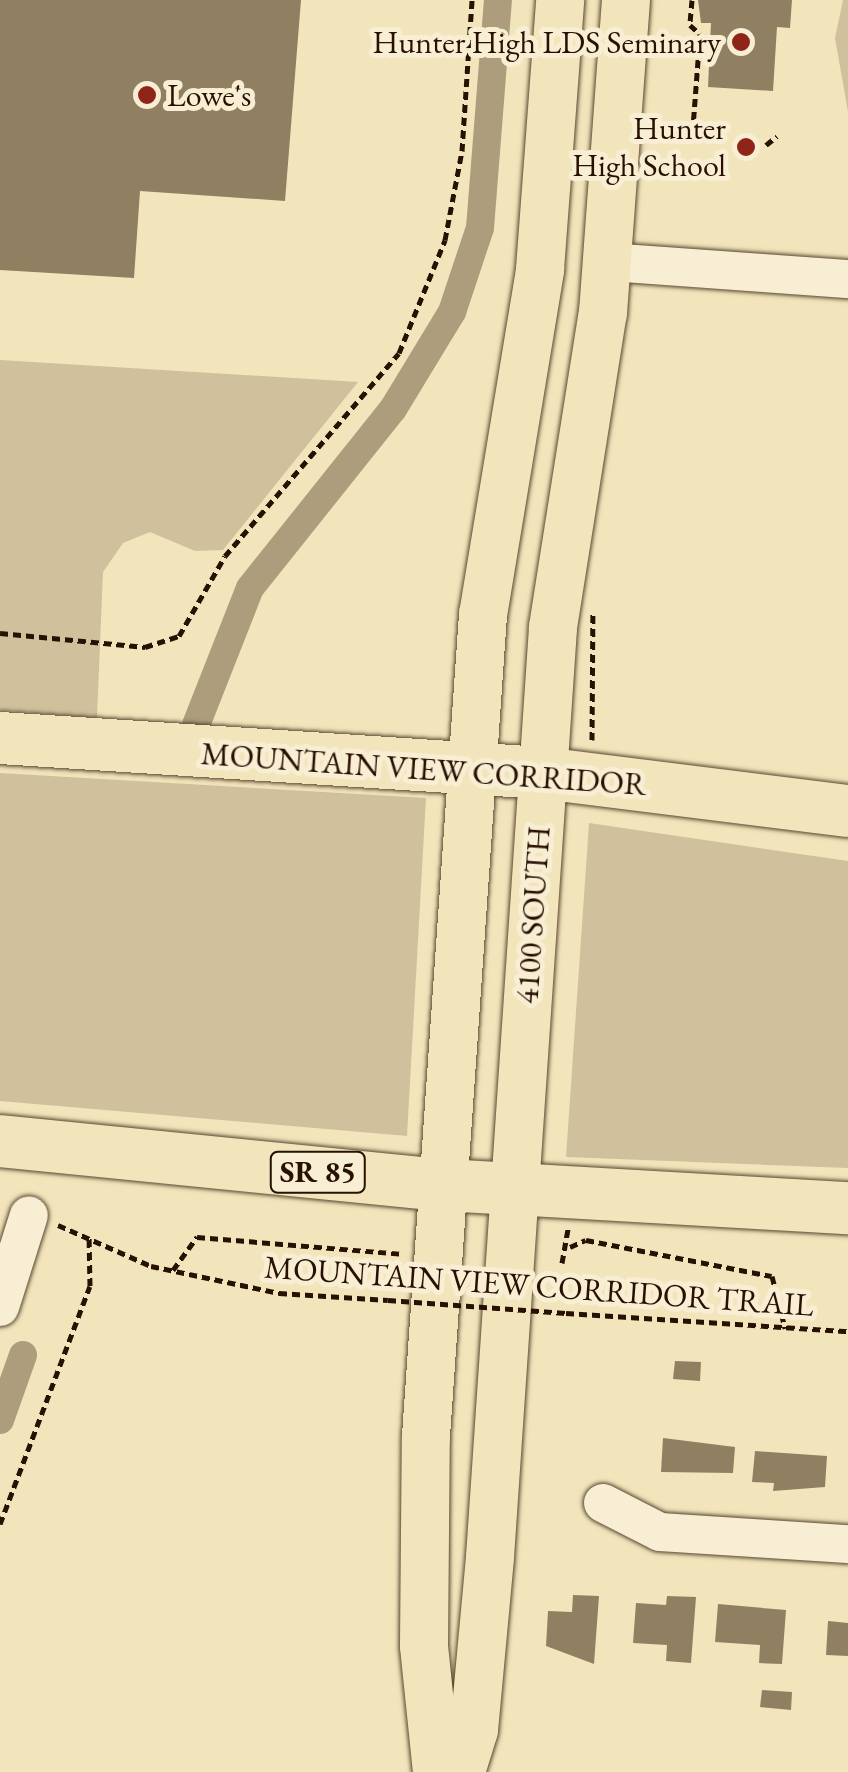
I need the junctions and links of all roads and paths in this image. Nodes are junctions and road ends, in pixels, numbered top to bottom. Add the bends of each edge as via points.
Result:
1 (472, 0) edge
2 (560, 0) edge
3 (626, 0) edge
4 (692, 0) edge
5 (777, 136) dead end
6 (692, 141) dead end
7 (766, 146) dead end
8 (609, 262) junction
9 (848, 279) edge
10 (0, 633) edge
11 (0, 738) edge
12 (472, 768) junction
13 (542, 772) junction
14 (848, 811) edge
15 (17, 1142) edge
16 (444, 1185) junction
17 (515, 1190) junction
18 (848, 1208) edge
19 (30, 1215) joint
20 (89, 1235) junction
21 (402, 1254) dead end
22 (562, 1263) dead end
23 (173, 1270) junction
24 (0, 1307) edge
25 (785, 1328) junction
26 (848, 1331) edge
27 (603, 1503) dead end
28 (0, 1524) edge
29 (848, 1544) edge
30 (438, 1772) edge
31 (461, 1772) edge

1 - 10 path via 462,151 445,240 400,353 226,556 179,636 146,648
2 - 12 main road via 538,282 488,563
3 - 8 main road, 4100 SOUTH
4 - 6 path via 690,25 700,34
5 - 7 path
8 - 9 street
8 - 13 main road, 4100 SOUTH via 566,519
11 - 12 highway, MOUNTAIN VIEW CORRIDOR
12 - 13 highway, MOUNTAIN VIEW CORRIDOR
12 - 16 main road
13 - 14 highway, MOUNTAIN VIEW CORRIDOR
13 - 17 main road, 4100 SOUTH
15 - 16 highway, SR 85
16 - 17 highway, SR 85
16 - 30 main road via 426,1455 424,1646
17 - 18 highway, SR 85
17 - 31 main road, 4100 SOUTH via 474,1730
19 - 20 path, MOUNTAIN VIEW CORRIDOR TRAIL
19 - 24 street
20 - 23 path, MOUNTAIN VIEW CORRIDOR TRAIL
20 - 28 path via 86,1302
21 - 23 path via 196,1237
22 - 25 path via 570,1244 586,1240 772,1276
23 - 25 path, MOUNTAIN VIEW CORRIDOR TRAIL, bridge via 279,1293
25 - 26 path, MOUNTAIN VIEW CORRIDOR TRAIL
27 - 29 street via 660,1532

